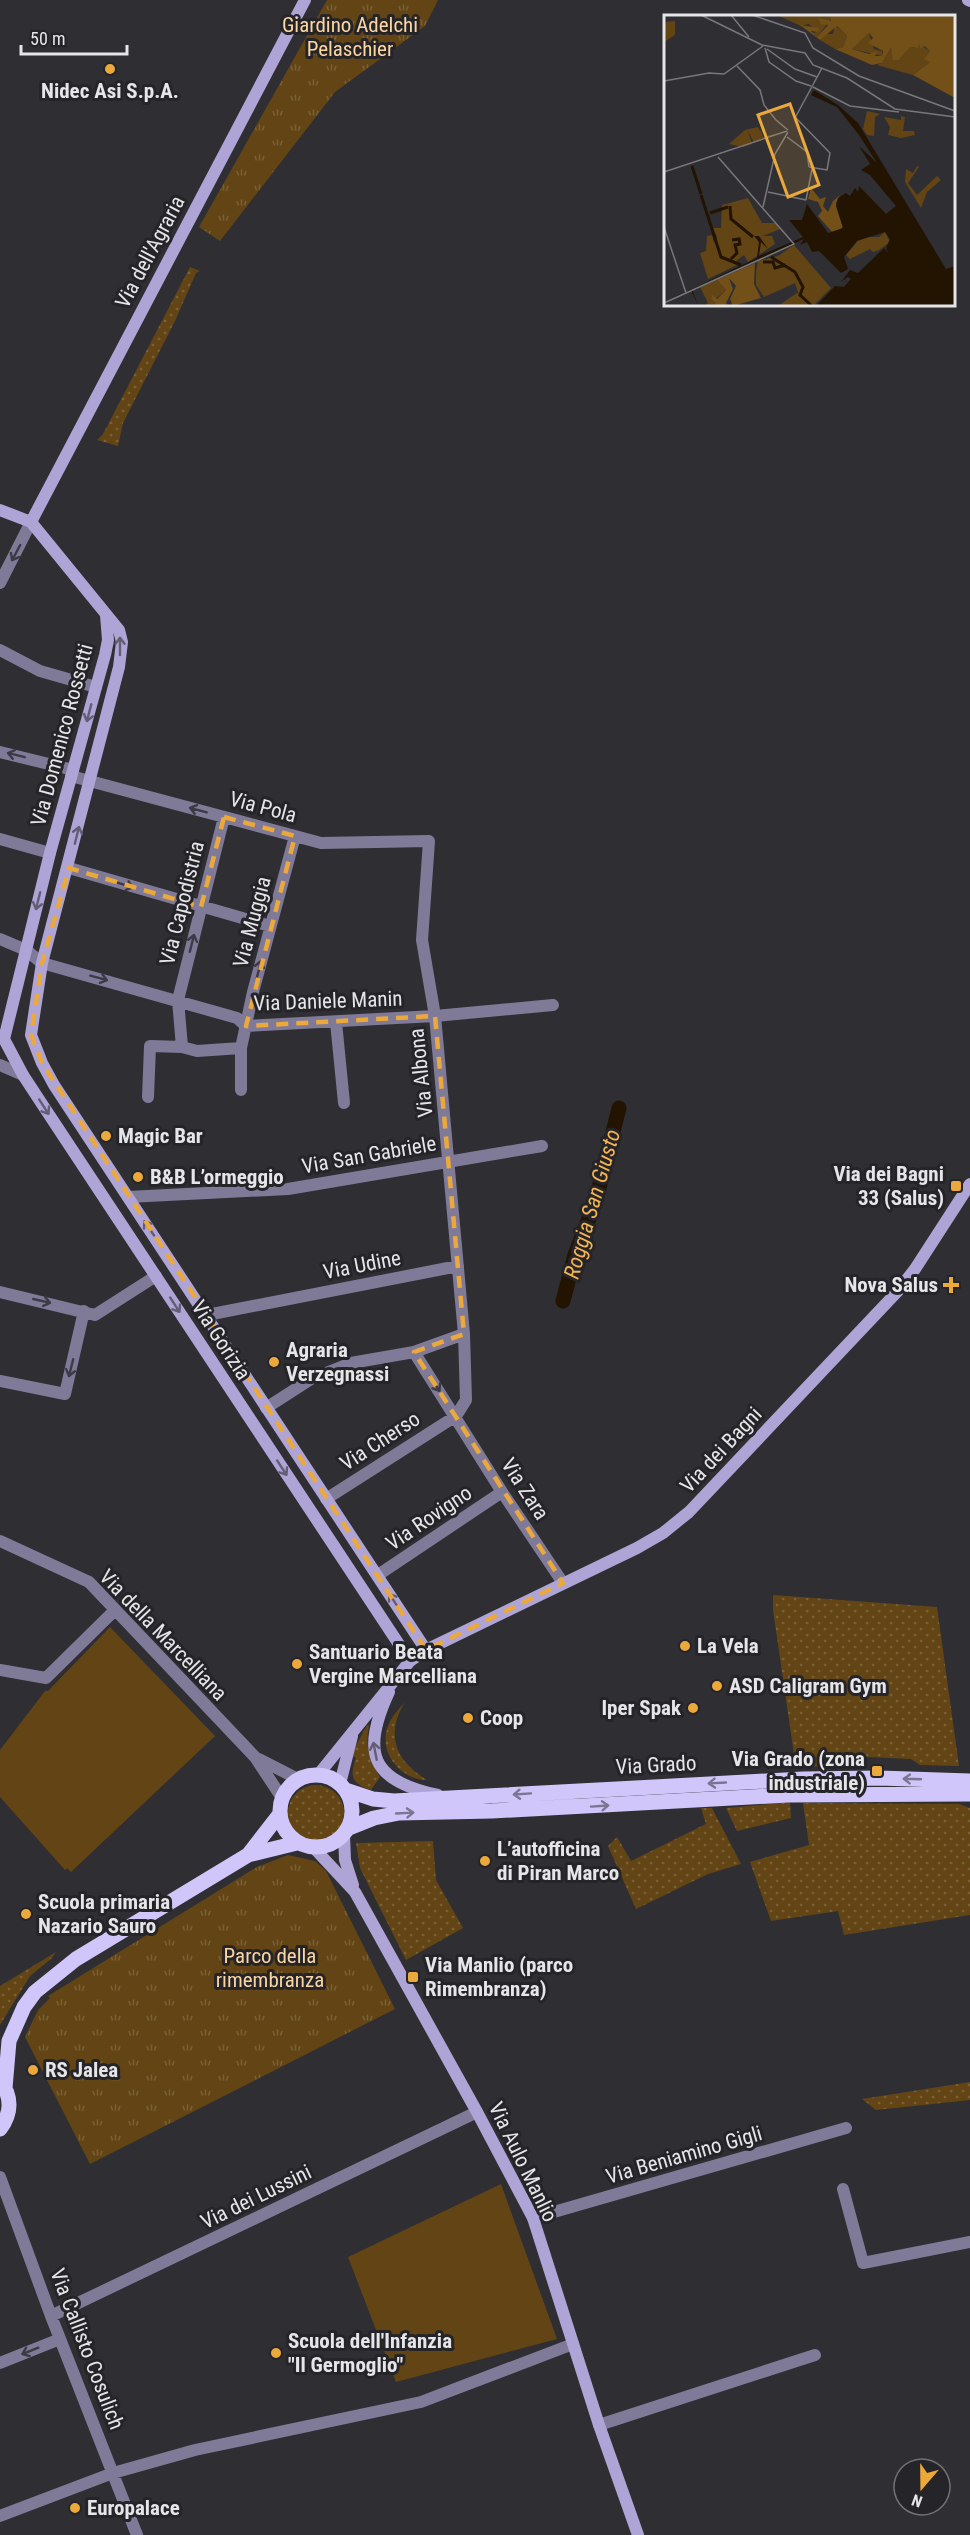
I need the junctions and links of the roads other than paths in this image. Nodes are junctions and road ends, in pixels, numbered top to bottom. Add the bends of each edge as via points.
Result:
1 (306, 0) edge
2 (0, 510) edge
3 (31, 522) junction
4 (0, 583) edge
5 (106, 615) junction
6 (0, 650) edge
7 (96, 687) junction
8 (0, 752) edge
9 (72, 773) junction
10 (90, 781) junction
11 (224, 817) junction
12 (295, 836) junction
13 (0, 839) edge
14 (429, 841) joint
15 (50, 853) junction
16 (69, 868) junction
17 (201, 908) junction
18 (270, 926) junction
19 (0, 939) edge
20 (26, 950) junction
21 (42, 963) junction
22 (178, 1000) junction
23 (553, 1005) dead end
24 (435, 1016) junction
25 (336, 1022) junction
26 (246, 1026) junction
27 (31, 1035) joint
28 (2, 1041) edge
29 (182, 1047) junction
30 (241, 1047) junction
31 (0, 1065) edge
32 (23, 1075) junction
33 (241, 1090) dead end
34 (148, 1097) dead end
35 (344, 1103) dead end
36 (542, 1146) dead end
37 (449, 1161) junction
38 (970, 1184) edge
39 (128, 1197) junction
40 (458, 1266) junction
41 (156, 1276) junction
42 (0, 1292) edge
43 (84, 1311) junction
44 (207, 1315) junction
45 (464, 1334) junction
46 (414, 1352) junction
47 (0, 1381) edge
48 (266, 1408) junction
49 (456, 1416) junction
50 (502, 1492) junction
51 (326, 1499) junction
52 (0, 1541) edge
53 (378, 1575) junction
54 (563, 1583) junction
55 (115, 1610) junction
56 (426, 1650) junction
57 (410, 1661) junction
58 (0, 1670) edge
59 (395, 1680) junction
60 (353, 1732) junction
61 (255, 1757) junction
62 (318, 1775) junction
63 (298, 1779) junction
64 (970, 1781) edge
65 (343, 1787) junction
66 (970, 1794) edge
67 (282, 1798) junction
68 (455, 1798) junction
69 (279, 1815) junction
70 (346, 1831) junction
71 (297, 1843) junction
72 (314, 1848) junction
73 (248, 1855) junction
74 (355, 1892) junction
75 (5, 2045) edge
76 (3, 2084) edge
77 (477, 2112) junction
78 (846, 2128) dead end
79 (0, 2129) edge
80 (0, 2177) edge
81 (843, 2189) dead end
82 (533, 2218) junction
83 (970, 2242) edge
84 (51, 2316) junction
85 (60, 2339) junction
86 (573, 2344) junction
87 (815, 2355) dead end
88 (0, 2363) edge
89 (599, 2425) junction
90 (112, 2473) junction
91 (0, 2516) edge
92 (137, 2535) edge
93 (638, 2535) edge

1 - 3 street, Via dell'Agraria
2 - 3 street
3 -> 4 street
3 - 5 street
5 - 7 street, Via Domenico Rossetti via 108,640
10 -> 5 street, Via Domenico Rossetti via 122,642 119,630
6 - 7 street via 40,671
7 -> 9 street, Via Domenico Rossetti
9 -> 8 street, Via Pola
9 - 10 street, Via Pola
9 - 15 street, Via Domenico Rossetti
11 -> 10 street, Via Pola
16 -> 10 street, Via Domenico Rossetti
11 - 12 street, Via Pola
11 - 17 street, Via Capodistria
12 - 14 street, Via Pola via 321,843
12 - 18 street, Via Muggia
13 - 15 street
14 - 24 street, Via Albona via 422,940
15 -> 20 street, Via Domenico Rossetti
16 -> 17 street
16 - 21 street, Via Domenico Rossetti
17 - 18 street
22 -> 17 street, Via Capodistria
26 -> 18 street, Via Muggia
19 - 20 street
20 - 21 street
20 - 28 street, Via Domenico Rossetti
21 -> 22 street, Via Daniele Manin
21 - 27 street, Via Domenico Rossetti
22 - 26 street, Via Daniele Manin via 237,1018
22 - 29 street, Via Capodistria
23 - 24 street, Via Daniele Manin
24 - 25 street, Via Daniele Manin
24 - 37 street, Via Albona
25 - 26 street, Via Daniele Manin
25 - 35 street
26 - 30 street, Via Muggia
27 - 39 street, Via Gorizia via 54,1085
28 - 32 street, Via Gorizia
29 - 30 street via 196,1051
29 - 34 street via 150,1046
30 - 33 street, Via Muggia
31 - 32 street
32 -> 41 street, Via Gorizia
36 - 37 street, Via San Gabriele
37 - 39 street, Via San Gabriele via 288,1189
37 - 40 street, Via Albona
38 - 54 street, Via dei Bagni via 897,1292 689,1512 663,1533
44 -> 39 street, Via Gorizia
40 - 44 street, Via Udine
40 - 45 street
41 - 43 street via 95,1315
41 -> 57 street, Via Gorizia
42 -> 43 street
43 -> 47 street via 64,1394
44 - 48 street, Via Gorizia
45 - 46 street
45 - 49 street via 466,1400
46 - 48 street via 351,1363 311,1379
46 -> 49 street, Via Zara
48 - 51 street, Via Gorizia
49 - 50 street, Via Zara
49 - 51 street, Via Cherso
50 - 53 street, Via Rovigno
50 - 54 street, Via Zara
51 - 53 street, Via Gorizia
52 - 55 street, Via della Marcelliana via 89,1582
56 -> 53 street, Via Gorizia
54 - 56 street, Via dei Bagni
55 - 58 street via 46,1678
55 - 61 street, Via della Marcelliana
56 - 57 street, Via dei Bagni
57 - 59 street, Via dei Bagni
59 - 60 street
68 -> 59 street via 417,1791 397,1782 377,1761 374,1732
60 - 62 street
60 - 65 street
61 - 63 street, Via della Marcelliana
61 - 67 street, Via della Marcelliana
62 - 63 main road
62 - 65 main road
63 - 67 main road
64 -> 68 main road, Via Grado via 803,1779
65 - 68 main road, Via Grado via 373,1799
65 - 70 main road via 352,1808
70 -> 66 main road, Via Grado via 374,1818 399,1813 788,1795
67 - 69 main road
69 - 71 main road via 288,1836
69 - 73 main road
70 - 72 main road via 336,1842
70 - 74 street, Via Aulo Manlio via 345,1860
71 - 72 main road
71 - 73 main road
72 - 74 street, Via Aulo Manlio
73 - 75 main road via 51,1978 24,2007
74 - 77 street, Via Aulo Manlio
75 - 76 main road
76 - 79 main road via 9,2112
77 - 82 street, Via Aulo Manlio
77 - 84 street, Via dei Lussini
78 - 82 street, Via Beniamino Gigli
80 - 84 street, Via Callisto Cosulich
81 - 83 street via 863,2263
82 - 86 street, Via Aulo Manlio
84 - 85 street, Via Callisto Cosulich
85 -> 88 street
85 - 90 street, Via Callisto Cosulich
86 - 89 street, Via Aulo Manlio
86 - 90 street via 421,2402 195,2450
87 - 89 street
89 - 93 street, Via Aulo Manlio
90 - 91 street
90 - 92 street, Via Callisto Cosulich

